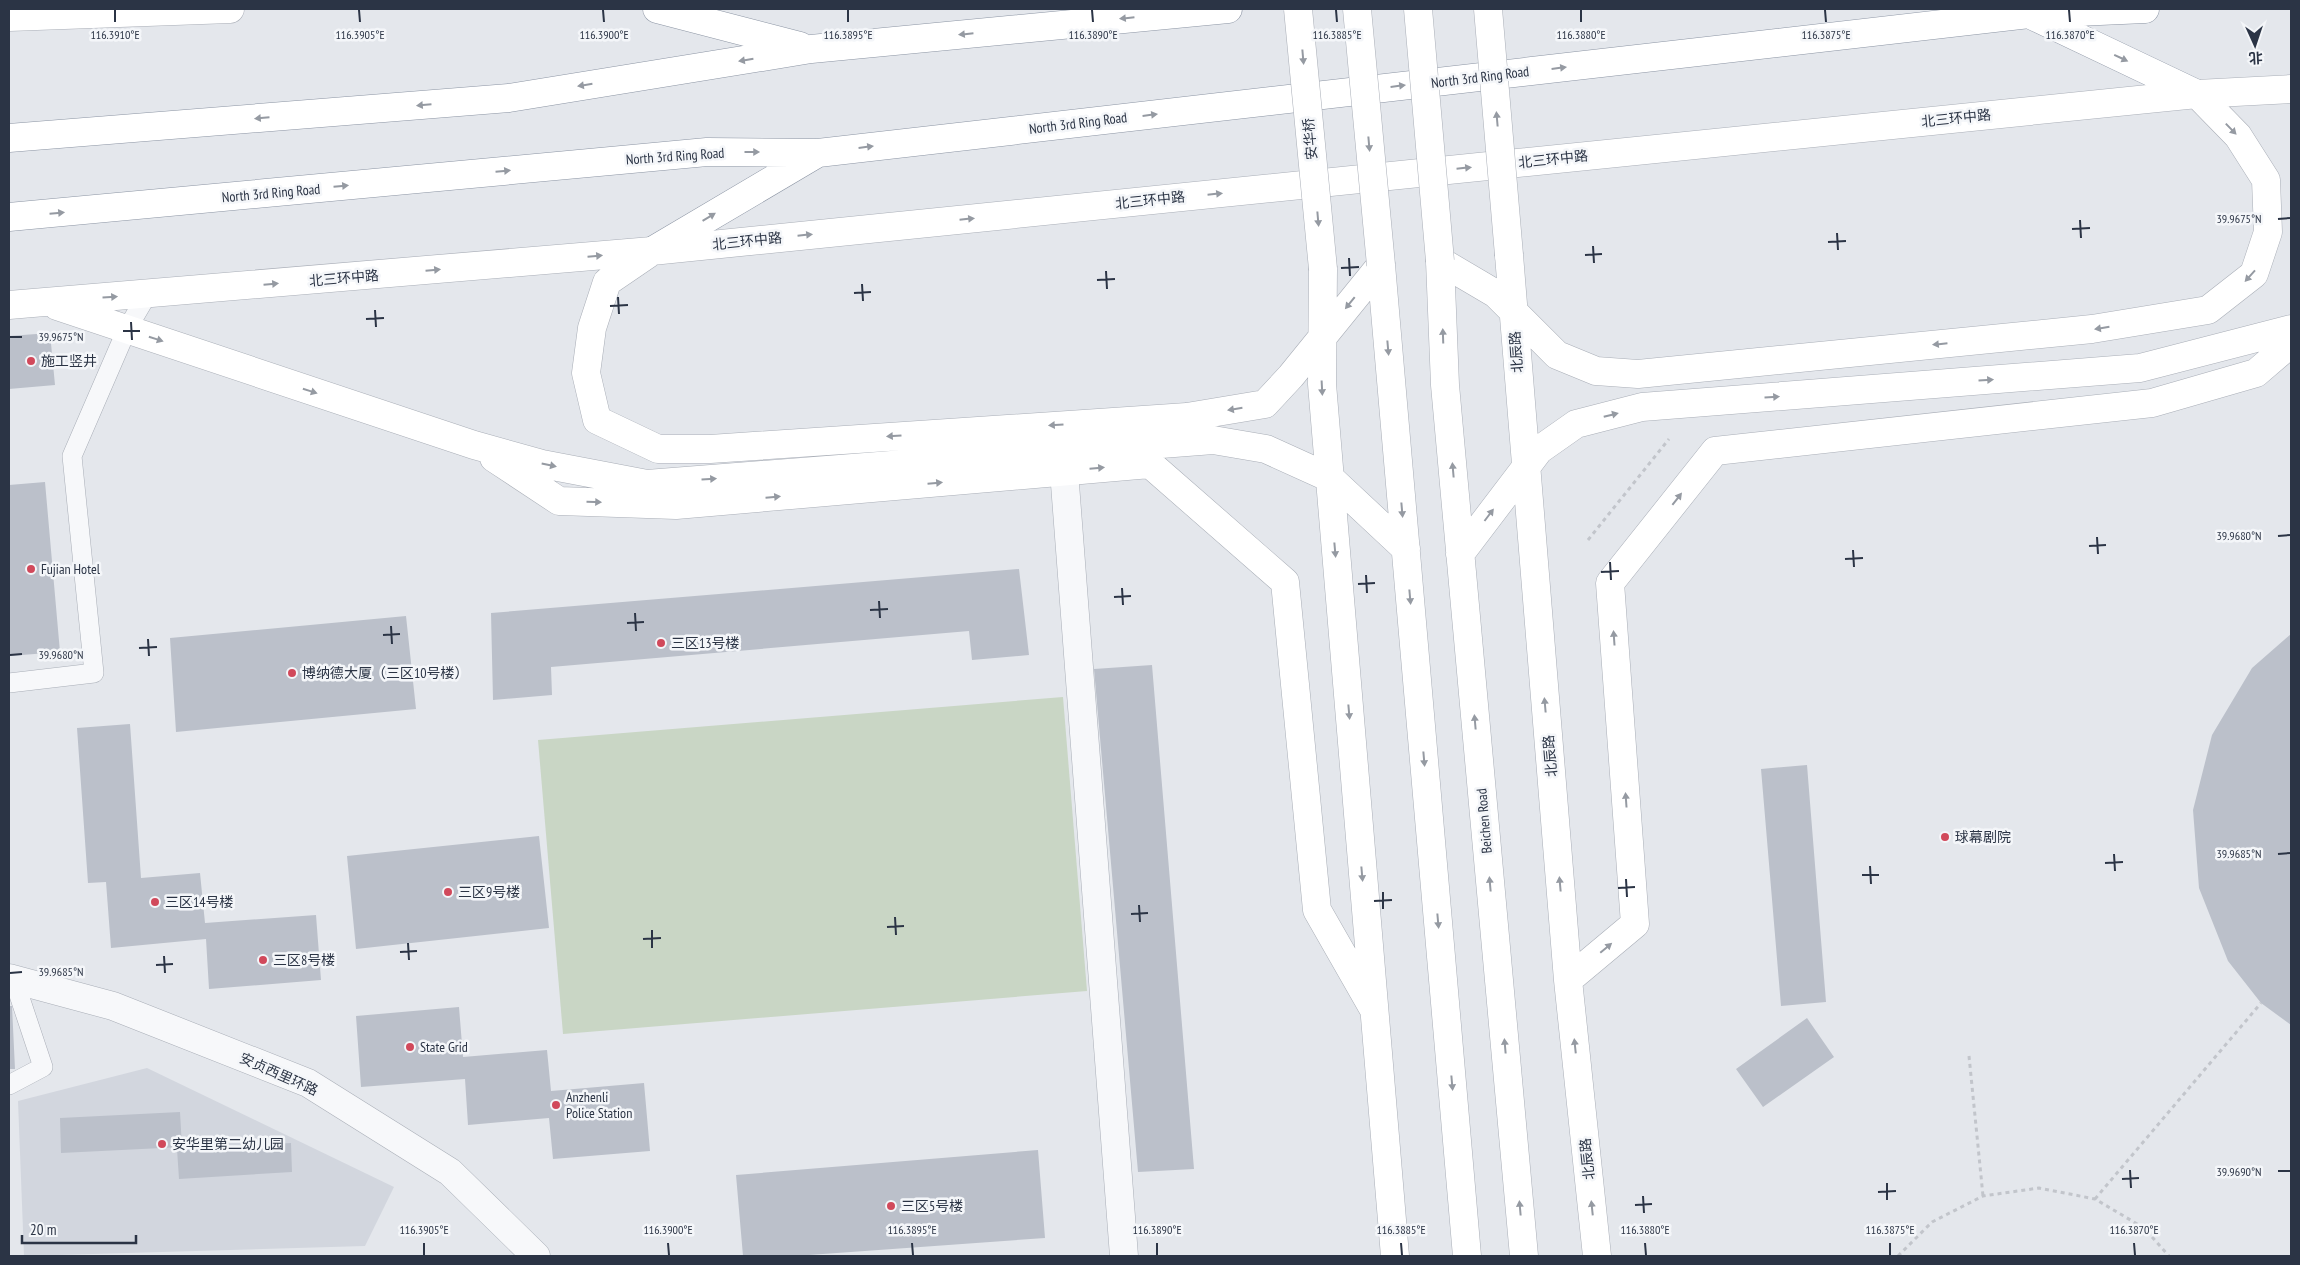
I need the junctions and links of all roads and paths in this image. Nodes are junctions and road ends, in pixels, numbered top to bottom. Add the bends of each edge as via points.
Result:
1 (230, 9) edge
2 (657, 9) edge
3 (1228, 9) edge
4 (1298, 9) edge
5 (1357, 9) edge
6 (1418, 9) edge
7 (1488, 9) edge
8 (2145, 9) edge
9 (2029, 14) junction
10 (9, 17) edge
11 (811, 49) junction
12 (2291, 89) edge
13 (2197, 94) junction
14 (9, 138) edge
15 (818, 153) junction
16 (9, 217) edge
17 (652, 251) junction
18 (1440, 260) junction
19 (1380, 265) junction
20 (147, 295) junction
21 (44, 302) junction
22 (9, 305) edge
23 (1513, 311) junction
24 (2291, 328) edge
25 (127, 329) junction
26 (1322, 338) junction
27 (2291, 343) edge
28 (1671, 437) dead end
29 (474, 445) junction
30 (1526, 466) junction
31 (1064, 471) junction
32 (1330, 478) junction
33 (1588, 540) dead end
34 (1406, 549) junction
35 (1460, 554) junction
36 (9, 682) edge
37 (12, 979) edge
38 (1568, 980) junction
39 (2261, 1002) dead end
40 (1373, 1008) junction
41 (1969, 1056) dead end
42 (9, 1085) edge
43 (1982, 1196) junction
44 (2095, 1199) junction
45 (536, 1256) edge
46 (1124, 1256) edge
47 (1395, 1256) edge
48 (1467, 1256) edge
49 (1524, 1256) edge
50 (1597, 1256) edge
51 (1898, 1256) edge
52 (2169, 1256) edge

1 - 10 main road
2 - 11 main road
3 -> 11 main road
4 -> 26 main road, 安华桥, bridge via 1323,269
5 -> 19 main road, bridge
6 - 18 main road, bridge
23 -> 7 main road, 北辰路, bridge
8 - 9 main road, North 3rd Ring Road
9 -> 13 main road
15 -> 9 main road, North 3rd Ring Road
11 -> 14 main road via 509,98
12 - 13 main road, 北三环中路
17 -> 13 main road, 北三环中路
13 -> 23 main road via 2238,136 2266,180 2268,232 2254,274 2208,310 2092,329 1638,374 1596,371 1557,355
16 -> 15 main road, North 3rd Ring Road via 707,152
17 -> 15 main road
20 -> 17 main road, 北三环中路
26 -> 17 main road via 1265,404 1187,417 658,450 598,420 586,373 592,328 607,282
18 - 23 main road via 1496,294
35 -> 18 main road via 1445,385
19 -> 26 main road
19 -> 34 main road
21 -> 20 main road, 北三环中路
20 - 25 lane
21 - 22 main road, 北三环中路
21 - 25 main road
23 - 30 main road, 北辰路
30 -> 24 main road via 1539,450 1576,424 1642,407 2140,368
25 -> 29 main road
25 - 36 lane via 72,456 94,673
26 -> 32 main road via 1322,384
38 -> 27 main road via 1635,924 1610,583 1715,451 2152,403 2256,373
28 - 33 path
29 -> 31 main road via 559,501 676,505
29 -> 32 main road via 542,464 647,484 1213,440 1266,449
35 -> 30 main road
38 -> 30 main road, 北辰路
31 -> 40 main road via 1150,464 1285,582 1317,910
31 - 46 street
32 - 34 main road
32 -> 40 main road
34 -> 48 main road
49 -> 35 main road, Beichen Road
37 - 42 lane via 42,1067
37 - 45 street, 安贞西里环路 via 113,1006 308,1083 450,1172
50 -> 38 main road, 北辰路
39 - 44 path
40 - 47 main road
41 - 43 path
43 - 44 path via 2039,1188
43 - 51 path via 1932,1222
44 - 52 path via 2144,1228

